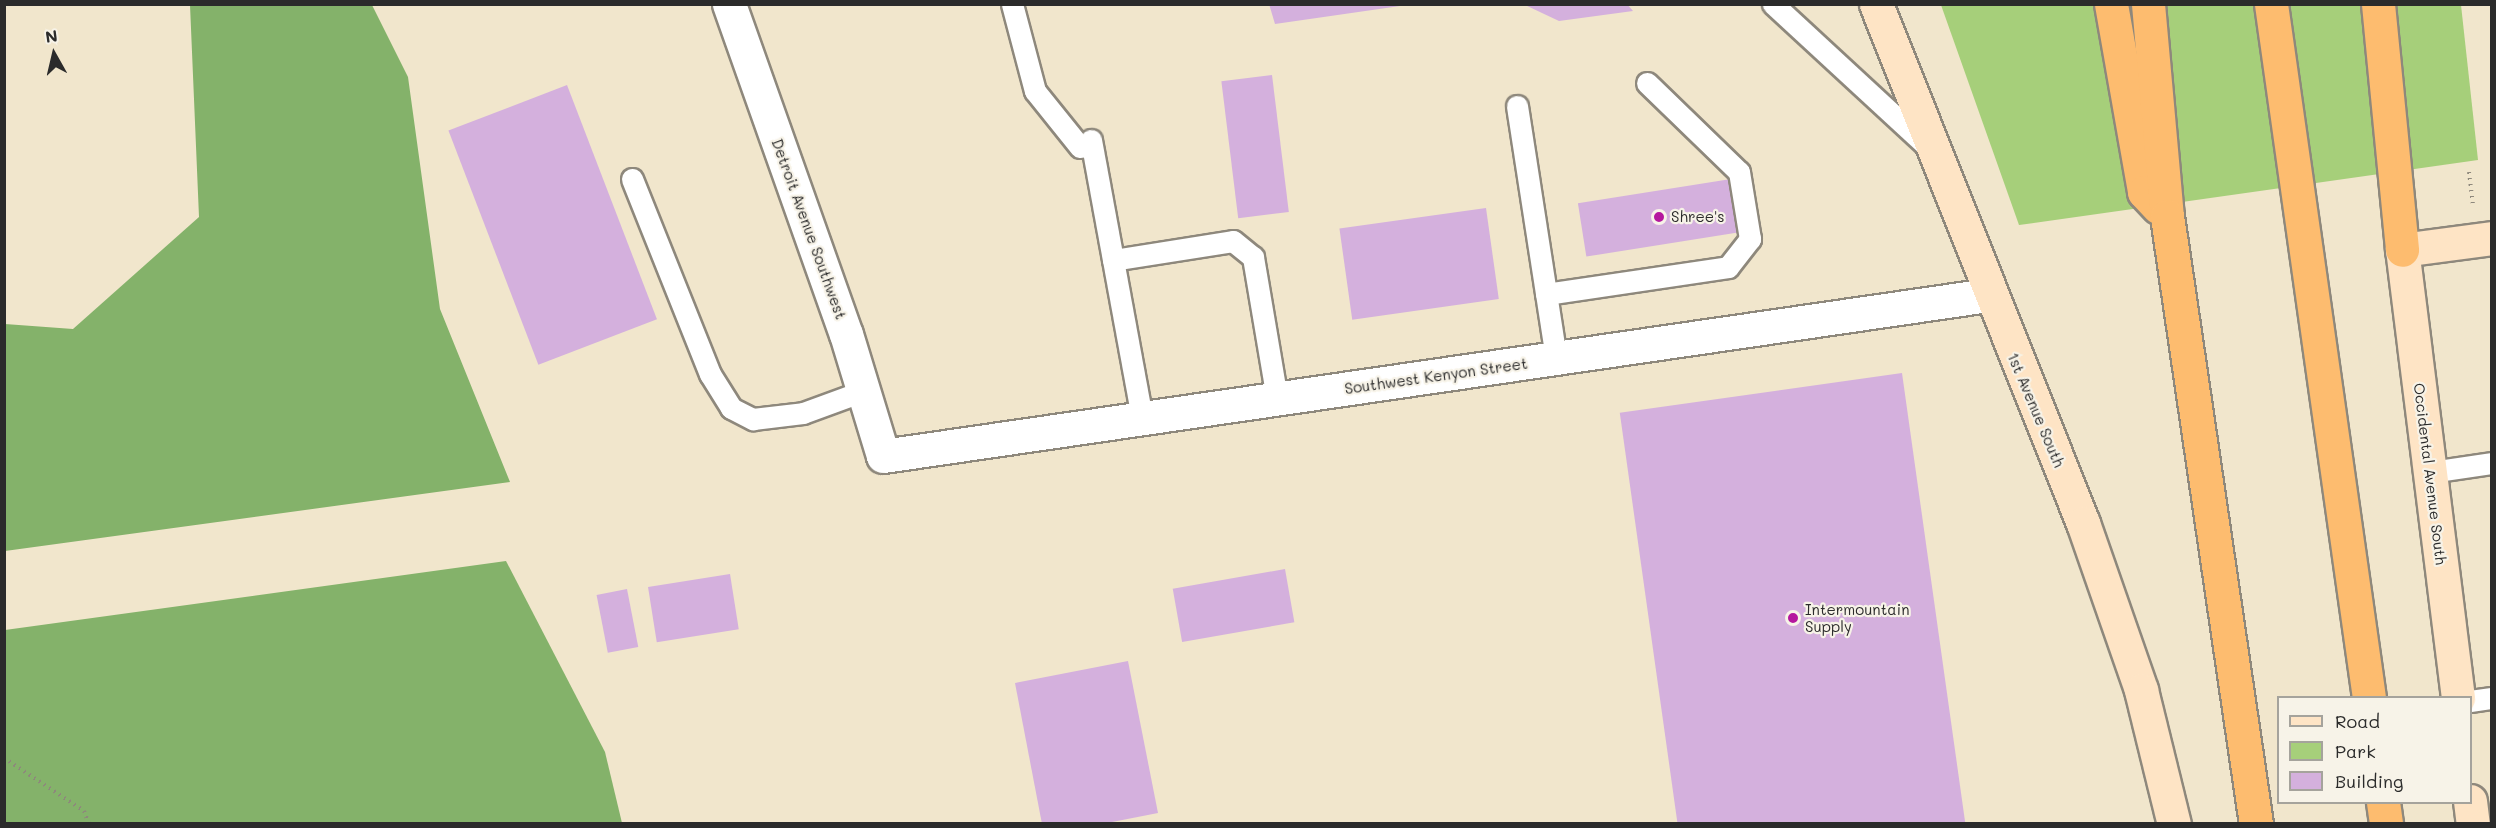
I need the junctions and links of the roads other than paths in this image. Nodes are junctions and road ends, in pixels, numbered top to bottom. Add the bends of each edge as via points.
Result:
1 (729, 4) edge
2 (1012, 4) edge
3 (1773, 4) edge
4 (1876, 4) edge
5 (2111, 4) edge
6 (2148, 4) edge
7 (2271, 4) edge
8 (2291, 4) edge
9 (2378, 4) edge
10 (1647, 83) dead end
11 (1517, 106) dead end
12 (2292, 137) junction
13 (1936, 154) junction
14 (632, 179) dead end
15 (2167, 216) junction
16 (2492, 238) edge
17 (2402, 250) junction
18 (1113, 260) junction
19 (1546, 294) junction
20 (1988, 295) junction
21 (1556, 358) junction
22 (863, 391) junction
23 (1277, 399) junction
24 (1142, 418) junction
25 (883, 456) joint
26 (2492, 463) edge
27 (2430, 472) junction
28 (2368, 696) edge
29 (2458, 696) edge
30 (2492, 698) edge
31 (2472, 701) edge
32 (2383, 804) edge
33 (2470, 804) edge
34 (2174, 824) edge
35 (2256, 824) edge
36 (2386, 824) edge
37 (2473, 824) edge

1 - 22 street, Detroit Avenue Southwest
2 - 18 lane via 1035,92 1086,143
3 - 13 lane
4 - 13 street, 1st Avenue South
5 - 15 highway via 2144,192
6 - 15 highway
7 - 12 highway
8 - 12 highway
9 - 17 highway
10 - 19 lane via 1739,172 1750,239 1728,267
11 - 19 lane
12 - 28 highway
13 - 20 street, 1st Avenue South
14 - 22 lane via 710,374 731,408 753,419 793,414
15 - 35 highway
16 - 17 street
17 - 27 street, Occidental Avenue South
18 - 23 lane via 1233,241 1253,257
18 - 24 lane
19 - 21 lane
20 - 21 street, Southwest Kenyon Street
20 - 34 street, 1st Avenue South via 2083,523 2141,690
21 - 23 street, Southwest Kenyon Street
22 - 25 street, Detroit Avenue Southwest
23 - 24 street, Southwest Kenyon Street
24 - 25 street, Southwest Kenyon Street
26 - 27 lane
27 - 29 street, Occidental Avenue South
30 - 31 lane
32 - 36 highway
33 - 37 street

